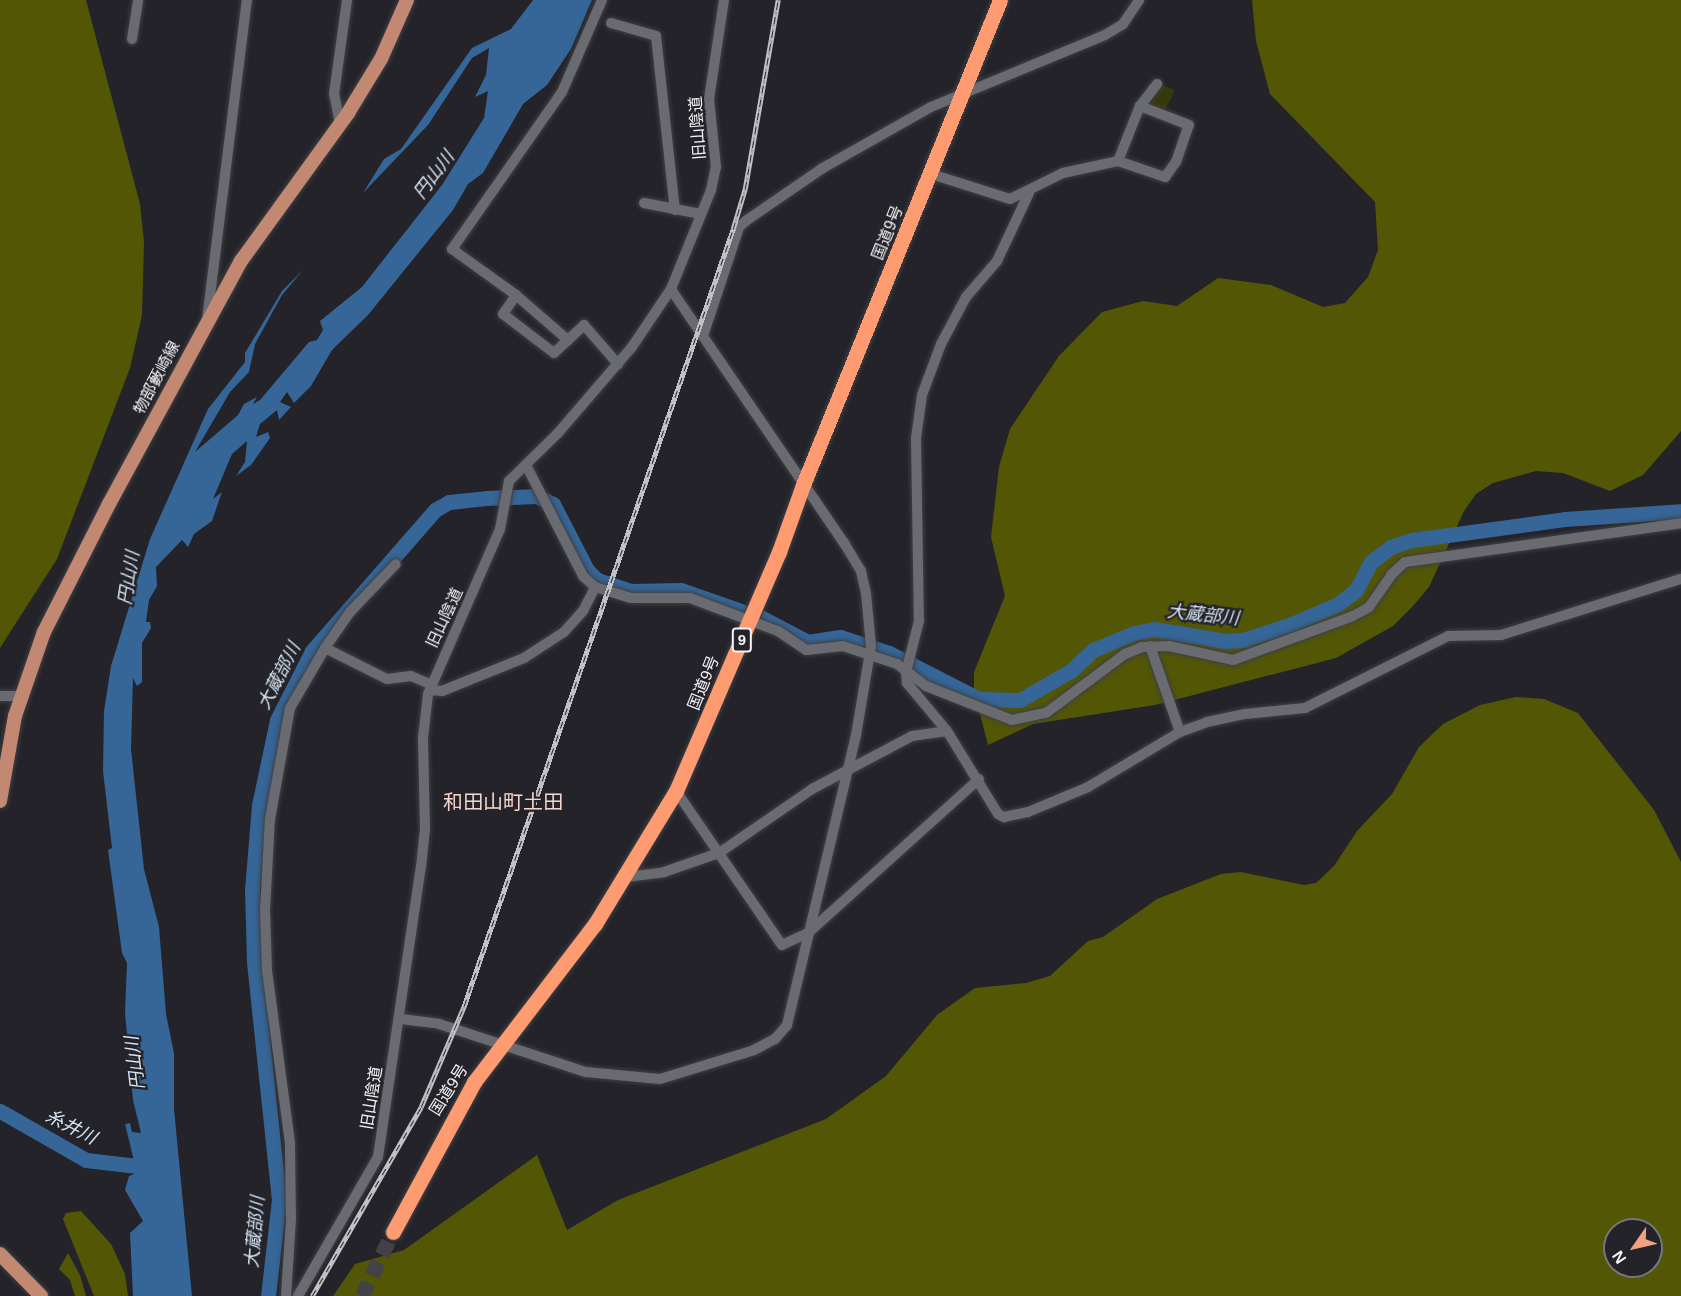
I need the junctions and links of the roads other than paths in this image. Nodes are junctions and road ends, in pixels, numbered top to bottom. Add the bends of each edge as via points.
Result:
1 (138, 0) edge
2 (246, 0) edge
3 (347, 0) edge
4 (406, 0) edge
5 (602, 0) edge
6 (724, 0) edge
7 (1000, 0) edge
8 (1139, 0) edge
9 (611, 23) dead end
10 (132, 39) dead end
11 (1156, 84) dead end
12 (961, 93) junction
13 (1140, 106) junction
14 (340, 124) junction
15 (1118, 161) junction
16 (931, 174) junction
17 (1029, 193) junction
18 (644, 203) dead end
19 (675, 210) junction
20 (701, 214) junction
21 (671, 290) junction
22 (516, 295) junction
23 (207, 320) junction
24 (703, 336) junction
25 (568, 340) junction
26 (618, 364) junction
27 (526, 465) junction
28 (803, 485) junction
29 (1681, 523) edge
30 (396, 564) dead end
31 (1681, 579) edge
32 (595, 586) junction
33 (750, 620) junction
34 (1150, 646) junction
35 (325, 648) junction
36 (871, 654) junction
37 (906, 672) junction
38 (431, 687) junction
39 (0, 696) edge
40 (22, 696) junction
41 (947, 730) junction
42 (1180, 732) junction
43 (848, 771) junction
44 (979, 779) junction
45 (676, 792) junction
46 (0, 801) edge
47 (719, 853) junction
48 (626, 877) junction
49 (808, 933) junction
50 (401, 1020) junction
51 (501, 1045) junction
52 (393, 1232) tunnel mouth
53 (0, 1254) edge
54 (41, 1296) edge
55 (286, 1296) edge
56 (298, 1296) edge

1 - 10 street
2 - 23 street
3 - 14 street via 334,94
4 - 14 main road, 物部藪崎線 via 381,59
5 - 22 street via 562,92 452,249
6 - 20 street, 旧山陰道 via 709,99 716,167
7 - 12 highway, 国道9号 / 9
8 - 12 street via 1123,24 1105,35
9 - 19 street via 656,36
11 - 13 street
12 - 16 highway, 国道9号 / 9
12 - 24 street via 823,168 739,227
13 - 15 street
13 - 15 street via 1190,128 1165,177
14 - 23 main road, 物部藪崎線 via 241,261
15 - 17 street via 1063,173
16 - 17 street via 1010,199
16 - 28 highway, 国道9号 / 9
17 - 37 street via 997,261 957,313 922,395 916,438 919,621
18 - 19 street
19 - 20 street
20 - 21 street, 旧山陰道
21 - 24 street
21 - 26 street, 旧山陰道
22 - 25 street
22 - 25 street via 503,314 554,353
23 - 40 main road, 物部藪崎線 via 44,632
24 - 28 street
25 - 26 street via 584,325
26 - 27 street, 旧山陰道
27 - 32 street via 583,576
27 - 38 street, 旧山陰道 via 509,481 500,529
28 - 33 highway, 国道9号 / 9
28 - 36 street via 861,571
29 - 34 street via 1405,562 1369,607 1233,660
30 - 35 street via 350,612
31 - 42 street via 1501,635 1448,636 1305,708 1224,717
32 - 33 street via 631,598 690,598
32 - 38 street via 583,611 564,632 524,658 442,691
33 - 36 street via 806,650 843,646
33 - 45 highway, 国道9号 / 9
34 - 37 street via 1125,654 1055,707 1029,718 1012,720 926,686
34 - 42 street
35 - 38 street via 387,679 411,676
35 - 55 street via 290,708 270,819 265,898 267,970 290,1143
36 - 37 street
36 - 43 street
37 - 41 street via 907,683 917,699
38 - 50 street, 旧山陰道 via 423,738 425,828
39 - 40 street
40 - 46 main road, 物部藪崎線
41 - 43 street via 912,736
41 - 44 street
42 - 44 street via 1088,787 1028,812 1004,817 998,814
43 - 47 street via 812,789
43 - 49 street
44 - 49 street
45 - 47 street
45 - 48 highway, 国道9号 / 9
47 - 48 street via 664,872
47 - 49 street via 782,945
48 - 51 highway, 国道9号 / 9 via 595,924
49 - 51 street via 787,1025 774,1039 754,1050 660,1079 586,1072
50 - 51 street via 440,1024
50 - 56 street, 旧山陰道 via 378,1157
51 - 52 highway, 国道9号 / 9 via 455,1113
53 - 54 main road

